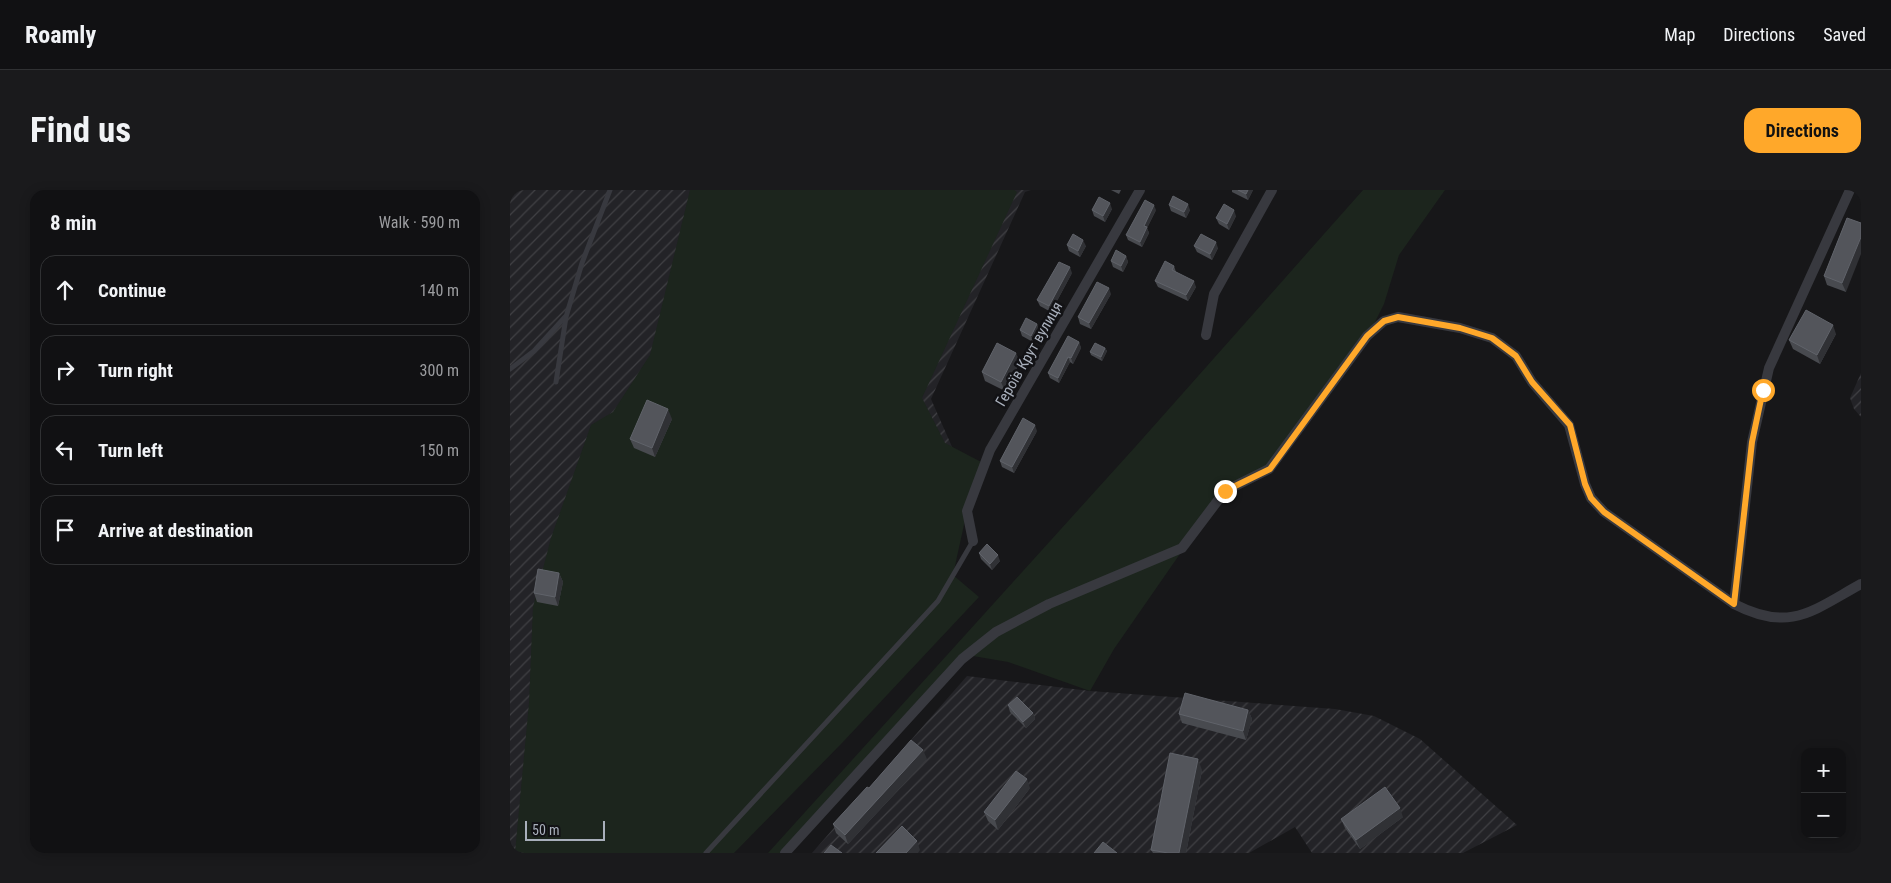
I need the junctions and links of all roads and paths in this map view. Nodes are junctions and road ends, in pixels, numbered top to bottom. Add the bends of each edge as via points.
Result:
1 (610, 190) edge
2 (1140, 190) edge
3 (1272, 190) edge
4 (1850, 190) edge
5 (566, 317) junction
6 (1206, 334) dead end
7 (510, 370) edge
8 (556, 382) dead end
9 (973, 541) joint
10 (1861, 584) edge
11 (1734, 604) junction
12 (706, 853) edge
13 (785, 853) edge

1 - 5 lane via 582,263
2 - 9 street, Героїв Крут вулиця via 990,450 967,511
3 - 6 street via 1214,294
4 - 11 street via 1769,368 1752,442
5 - 7 lane via 534,351
5 - 8 lane
9 - 12 lane via 938,601
10 - 11 street via 1796,617 1762,616
11 - 13 street via 1604,512 1585,484 1570,425 1532,382 1516,356 1492,338 1460,328 1398,317 1384,321 1367,336 1270,469 1225,491 1182,548 1050,604 996,632 962,660

